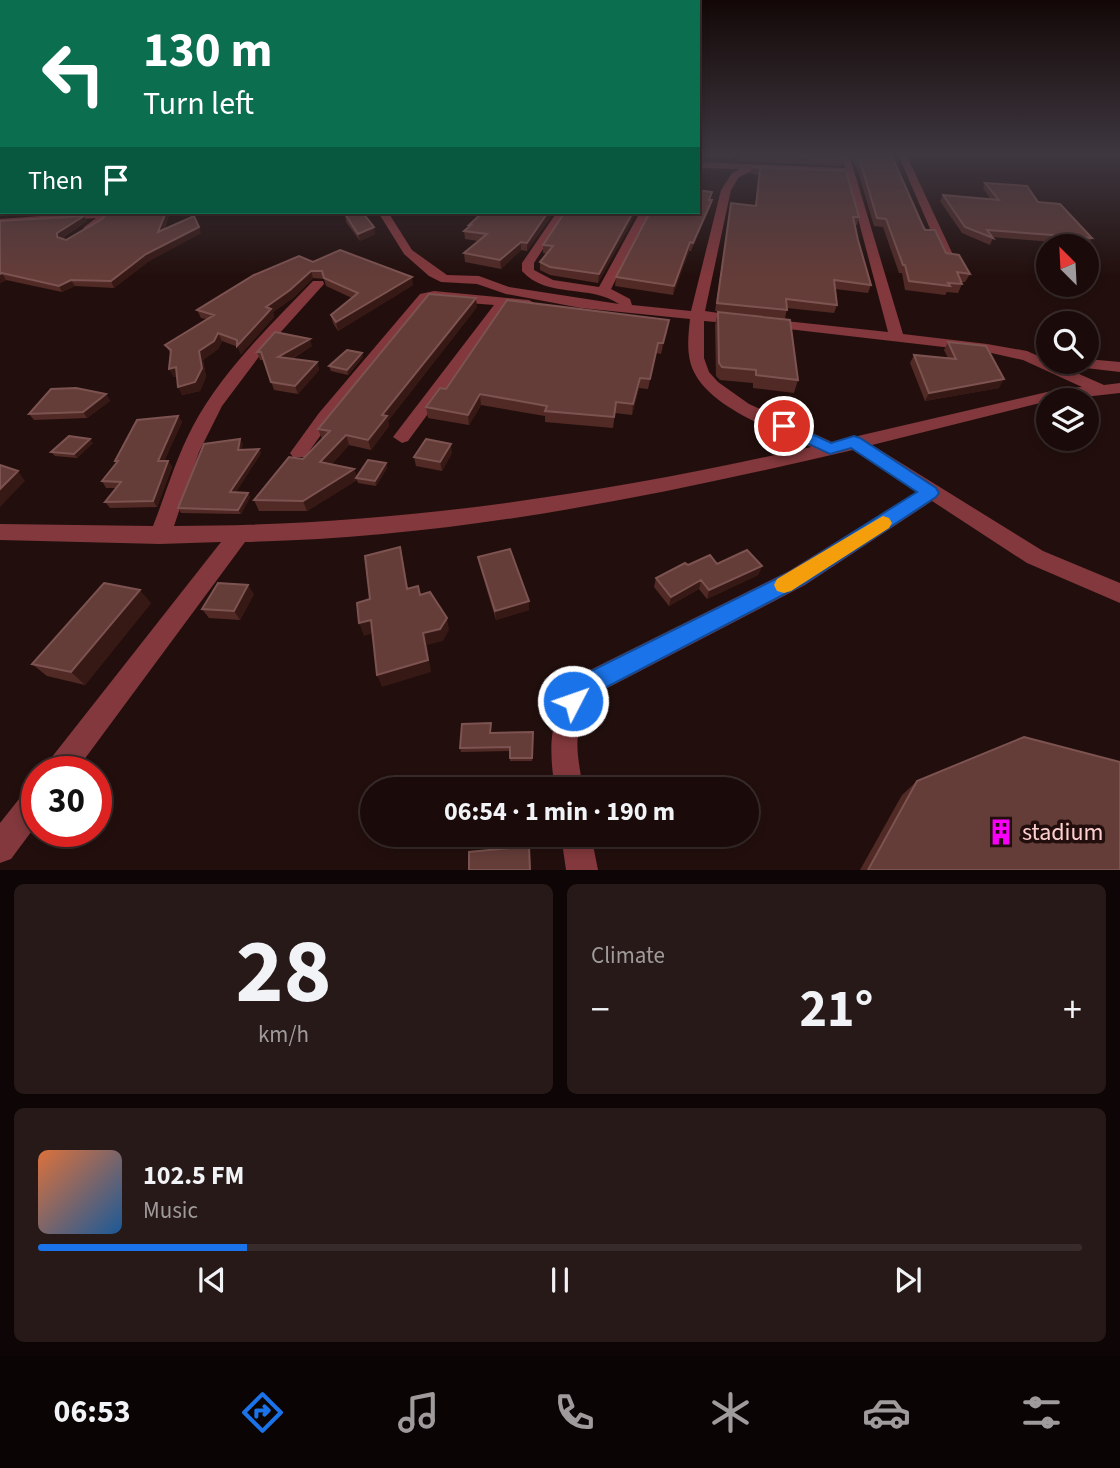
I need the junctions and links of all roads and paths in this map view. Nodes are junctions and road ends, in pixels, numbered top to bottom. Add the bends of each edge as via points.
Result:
1 (719, 195) edge
2 (857, 195) edge
3 (920, 195) edge
4 (384, 214) edge
5 (561, 214) edge
6 (644, 214) edge
7 (0, 222) edge
8 (78, 234) edge
9 (949, 259) edge
10 (318, 284) dead end
11 (603, 292) junction
12 (503, 302) junction
13 (571, 302) junction
14 (626, 309) junction
15 (696, 316) junction
16 (896, 335) junction
17 (1027, 356) junction
18 (1036, 357) edge
19 (1099, 365) edge
20 (1120, 367) edge
21 (1120, 387) edge
22 (1099, 388) joint
23 (1036, 400) edge
24 (402, 437) dead end
25 (854, 442) junction
26 (830, 449) junction
27 (299, 453) dead end
28 (930, 493) junction
29 (0, 532) edge
30 (238, 535) junction
31 (160, 536) junction
32 (1035, 557) junction
33 (1120, 593) edge
34 (1120, 604) edge
35 (70, 756) edge
36 (567, 777) edge
37 (21, 820) edge
38 (578, 847) edge
39 (0, 848) edge
40 (582, 870) edge

1 - 15 street
2 - 16 street
3 - 9 street
4 - 13 street via 408,252 433,274
5 - 11 street via 527,268 546,281
6 - 11 street
7 - 8 street via 105,214
10 - 31 street via 216,402 201,427
11 - 14 street via 620,297
12 - 13 street
12 - 24 street
12 - 27 street via 425,297
13 - 14 street
14 - 15 street
15 - 16 street
15 - 26 street via 697,362 707,379 739,404
16 - 17 street
17 - 18 street
17 - 22 street
19 - 20 street
21 - 22 street
23 - 25 street
25 - 26 street
25 - 28 street
26 - 30 street via 651,489 503,513 340,531
28 - 32 street
28 - 36 street via 797,578 587,685 565,717 562,740
29 - 31 street
30 - 31 street
30 - 35 street
32 - 33 street
32 - 34 street
37 - 39 street
38 - 40 street

